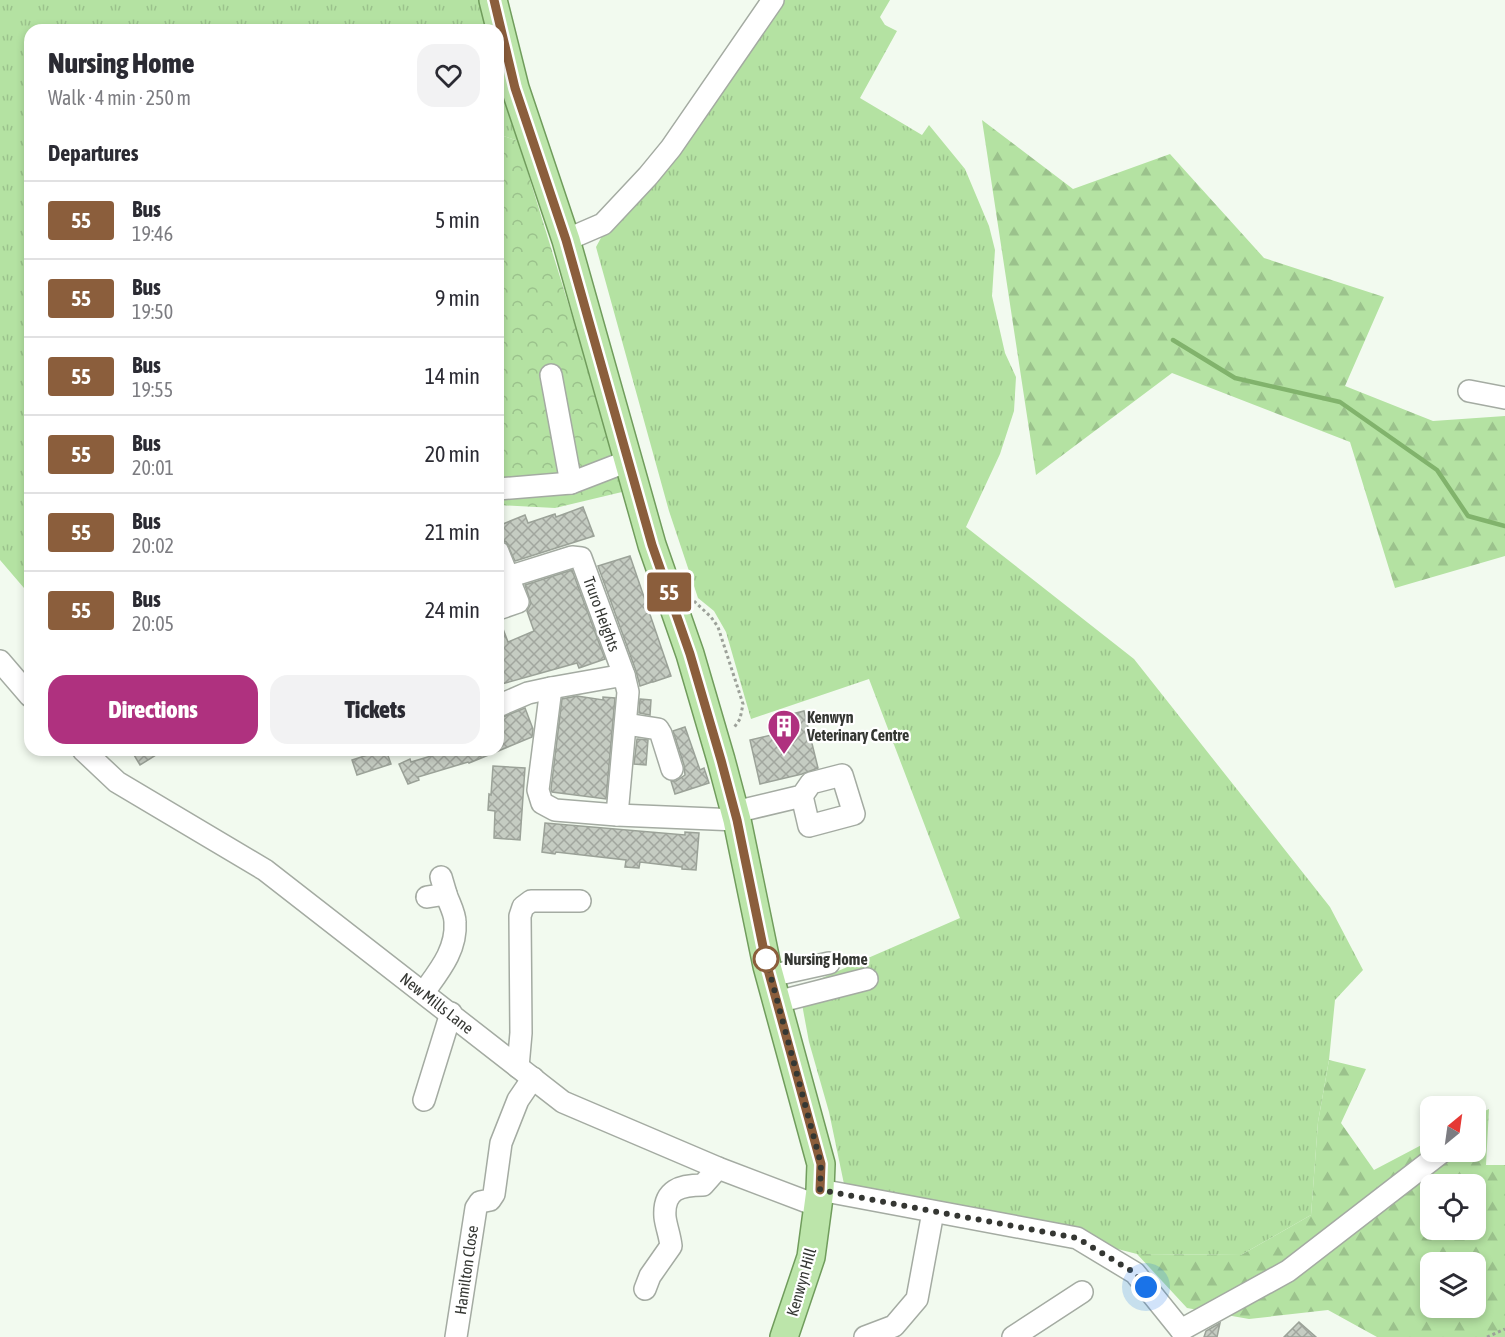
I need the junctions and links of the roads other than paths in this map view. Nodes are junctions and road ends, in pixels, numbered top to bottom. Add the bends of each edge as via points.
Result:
1 (494, 0) edge
2 (773, 0) edge
3 (500, 24) edge
4 (504, 42) edge
5 (566, 240) junction
6 (551, 375) dead end
7 (1469, 391) dead end
8 (1505, 398) edge
9 (628, 461) junction
10 (571, 483) junction
11 (504, 489) edge
12 (504, 567) edge
13 (508, 577) junction
14 (504, 607) edge
15 (0, 661) edge
16 (624, 675) junction
17 (551, 688) junction
18 (24, 689) edge
19 (528, 693) junction
20 (504, 703) edge
21 (546, 723) junction
22 (626, 724) junction
23 (90, 756) edge
24 (672, 769) dead end
25 (802, 796) dead end
26 (617, 815) junction
27 (736, 816) junction
28 (438, 890) dead end
29 (580, 901) dead end
30 (829, 963) dead end
31 (770, 976) junction
32 (867, 980) dead end
33 (424, 992) junction
34 (777, 1002) junction
35 (451, 1013) junction
36 (525, 1072) junction
37 (424, 1100) dead end
38 (1429, 1162) edge
39 (718, 1168) junction
40 (819, 1198) junction
41 (933, 1212) junction
42 (645, 1289) dead end
43 (1082, 1292) dead end
44 (1180, 1333) edge
45 (456, 1337) edge
46 (784, 1337) edge
47 (865, 1337) edge
48 (1013, 1337) edge

1 - 3 main road, Kenwyn Hill
2 - 5 street via 648,176 603,224
4 - 5 main road, Kenwyn Hill via 515,88
5 - 9 main road, Kenwyn Hill
6 - 10 street
7 - 8 street
9 - 10 street
9 - 27 main road, Kenwyn Hill via 690,654
10 - 11 street
12 - 13 street
13 - 14 street via 518,602
13 - 16 street, Truro Heights via 572,557 581,558
15 - 18 street
16 - 17 street, Truro Heights
16 - 22 street, Truro Heights via 628,692
17 - 19 street, Truro Heights
17 - 21 street
19 - 20 street, Truro Heights
19 - 21 street
21 - 26 street via 538,790 542,803 555,810
22 - 24 street via 658,729
22 - 26 street, Truro Heights
23 - 33 street, New Mills Lane via 117,782 265,870
25 - 27 street
26 - 27 street
27 - 31 main road, Kenwyn Hill
28 - 33 street via 455,920 455,936 450,952
29 - 36 street via 531,901 520,916
30 - 31 street
31 - 34 main road, Kenwyn Hill
32 - 34 street
33 - 35 street, New Mills Lane
34 - 40 main road, Kenwyn Hill via 821,1164
35 - 36 street, New Mills Lane
35 - 37 street
36 - 39 street, New Mills Lane via 562,1102
36 - 45 street, Hamilton Close via 501,1143 494,1194 476,1208
38 - 44 street via 1288,1271
39 - 40 street, New Mills Lane
39 - 42 street via 703,1185 675,1189 667,1200 665,1216 671,1245
40 - 41 street, New Mills Lane
40 - 46 main road, Kenwyn Hill via 811,1257
41 - 44 street, New Mills Lane via 1077,1238 1135,1273
41 - 47 street via 917,1299 894,1326
43 - 48 street

